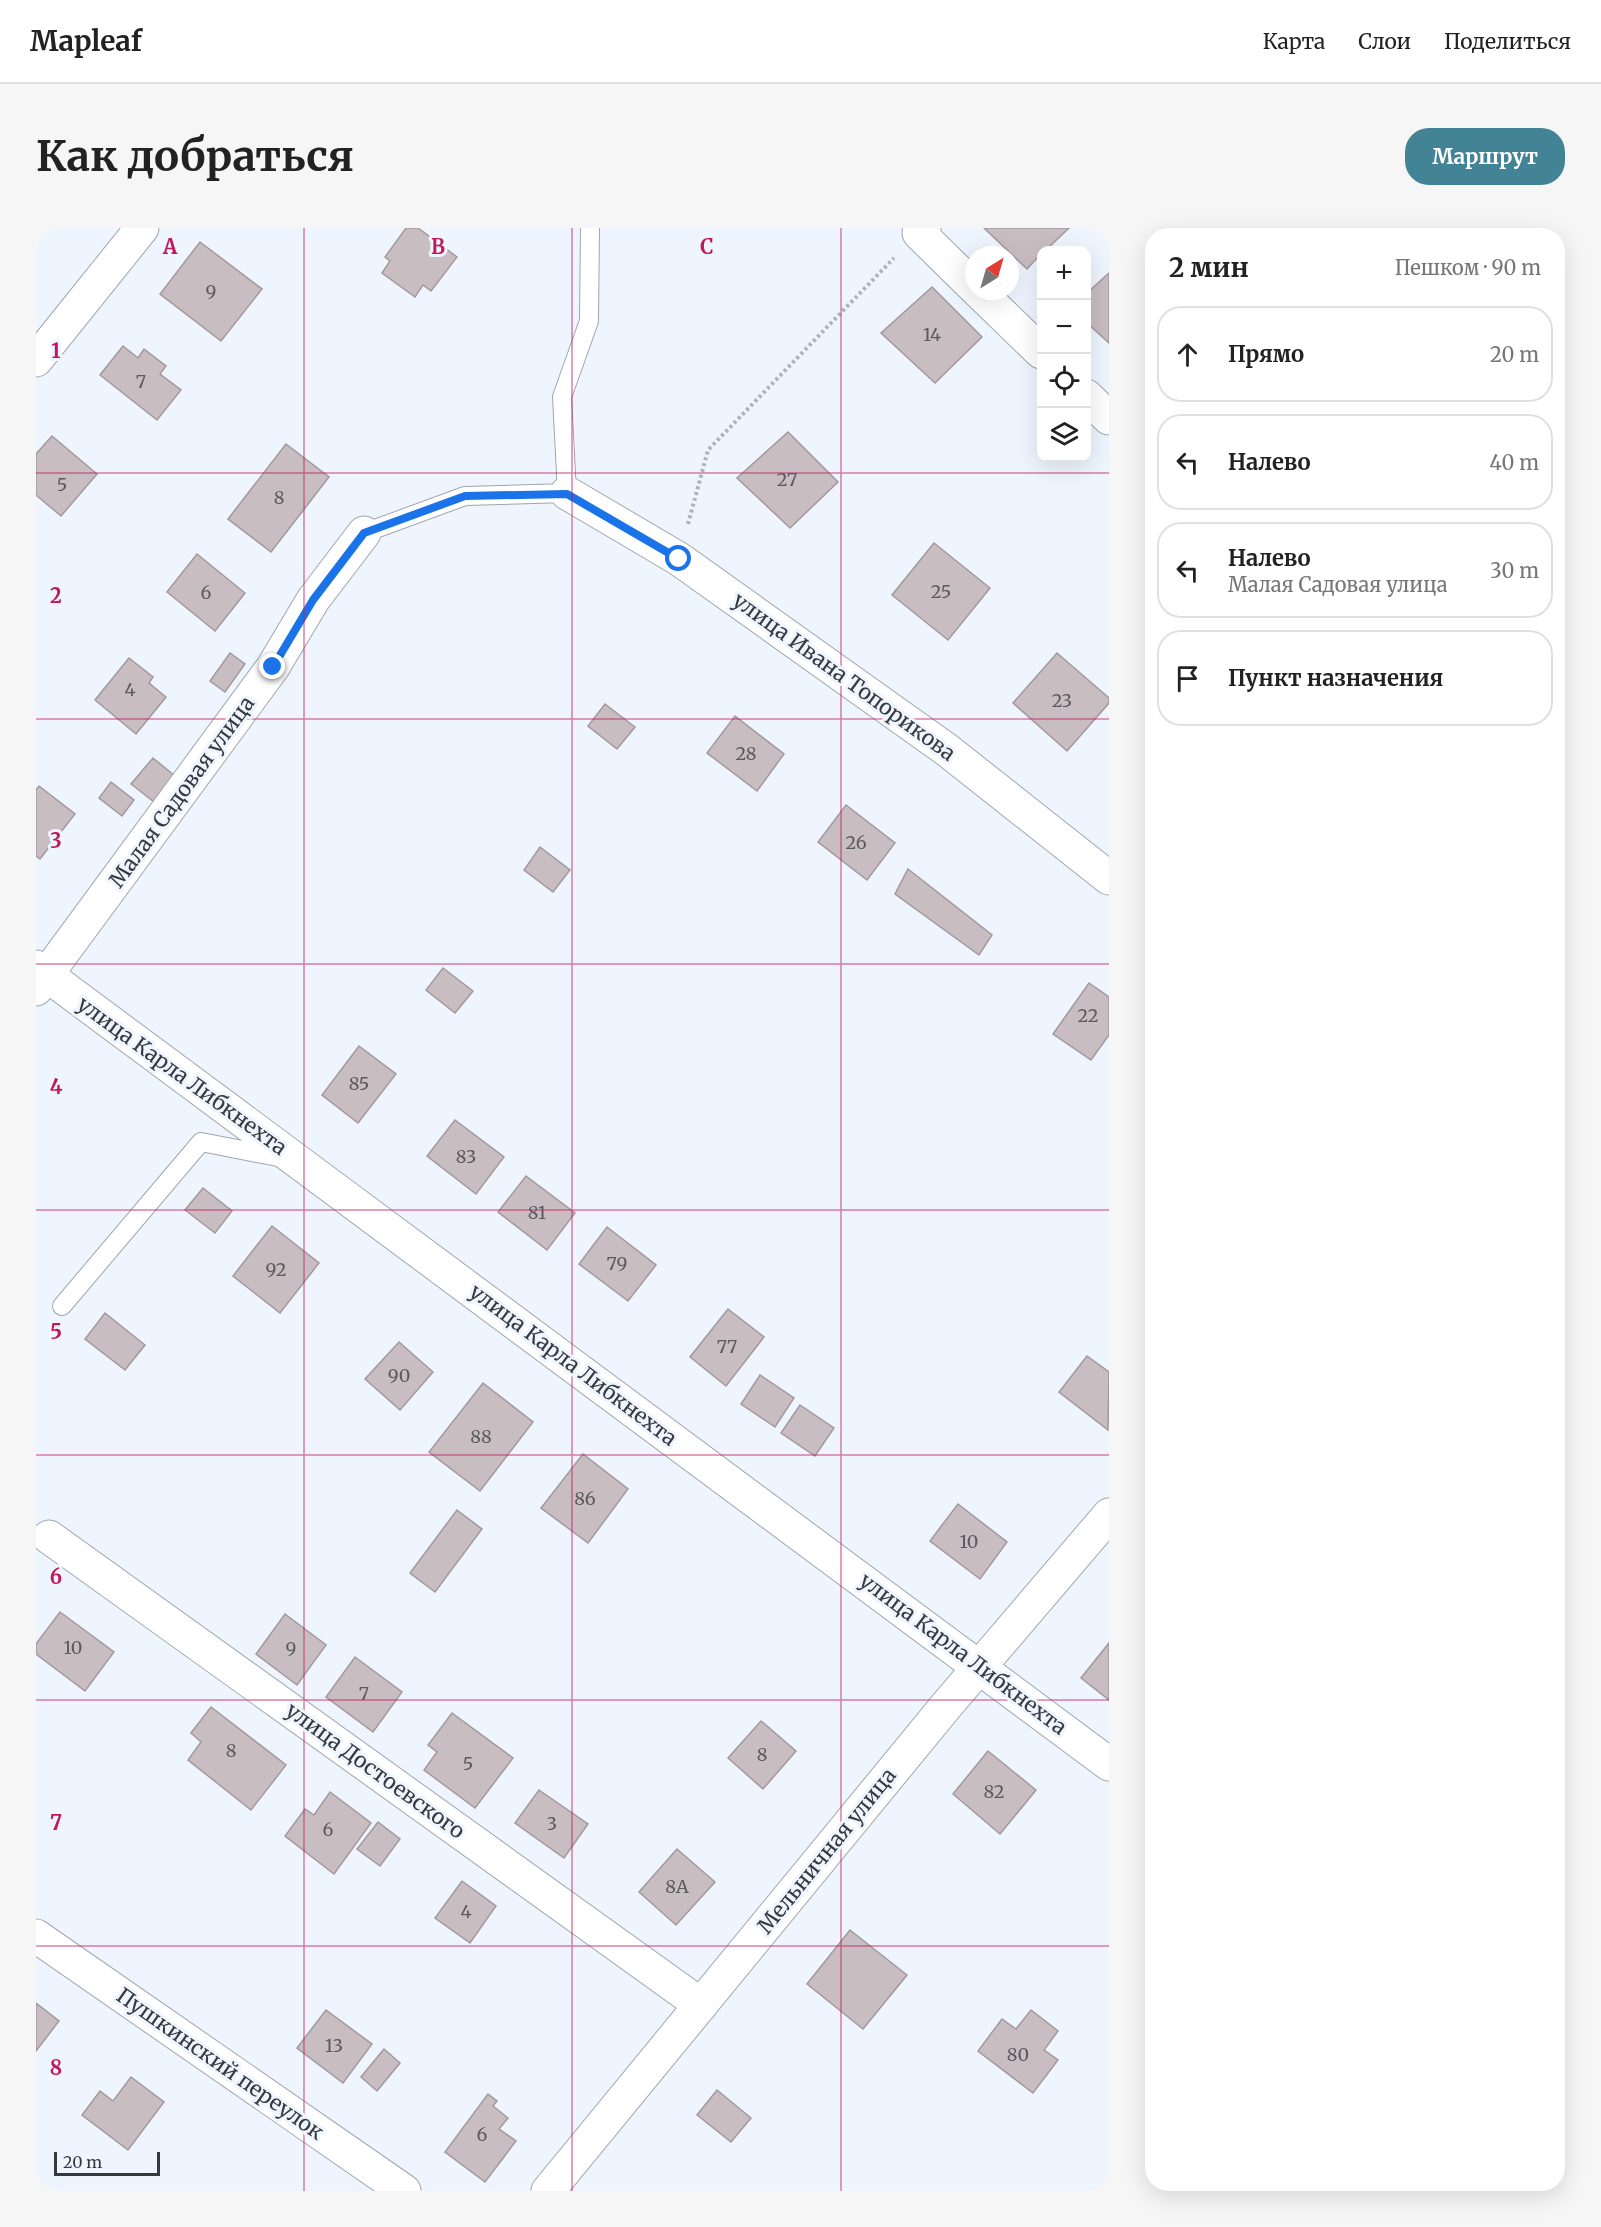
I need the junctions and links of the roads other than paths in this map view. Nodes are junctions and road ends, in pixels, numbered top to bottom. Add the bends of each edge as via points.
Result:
1 (142, 228) edge
2 (590, 228) edge
3 (921, 231) edge
4 (965, 277) edge
5 (987, 300) edge
6 (1037, 348) edge
7 (36, 360) edge
8 (1091, 401) edge
9 (1109, 418) edge
10 (567, 494) junction
11 (364, 533) joint
12 (1109, 878) edge
13 (40, 977) edge
14 (297, 1160) junction
15 (62, 1306) dead end
16 (1109, 1515) edge
17 (49, 1537) dead end
18 (979, 1665) junction
19 (1109, 1764) edge
20 (36, 1936) edge
21 (701, 2005) junction
22 (404, 2191) edge
23 (548, 2191) edge

1 - 7 street
2 - 10 lane via 590,321 562,397
3 - 4 street
5 - 6 street
8 - 9 street
10 - 11 lane via 465,496
10 - 12 street, улица Ивана Топорикова via 679,559 947,750
11 - 13 street, Малая Садовая улица via 313,600 273,667
13 - 14 street, улица Карла Либкнехта
14 - 15 lane via 201,1142
14 - 18 street, улица Карла Либкнехта
16 - 18 street, Мельничная улица
17 - 21 street, улица Достоевского
18 - 19 street, улица Карла Либкнехта
18 - 21 street, Мельничная улица
20 - 22 street, Пушкинский переулок
21 - 23 street, Мельничная улица

